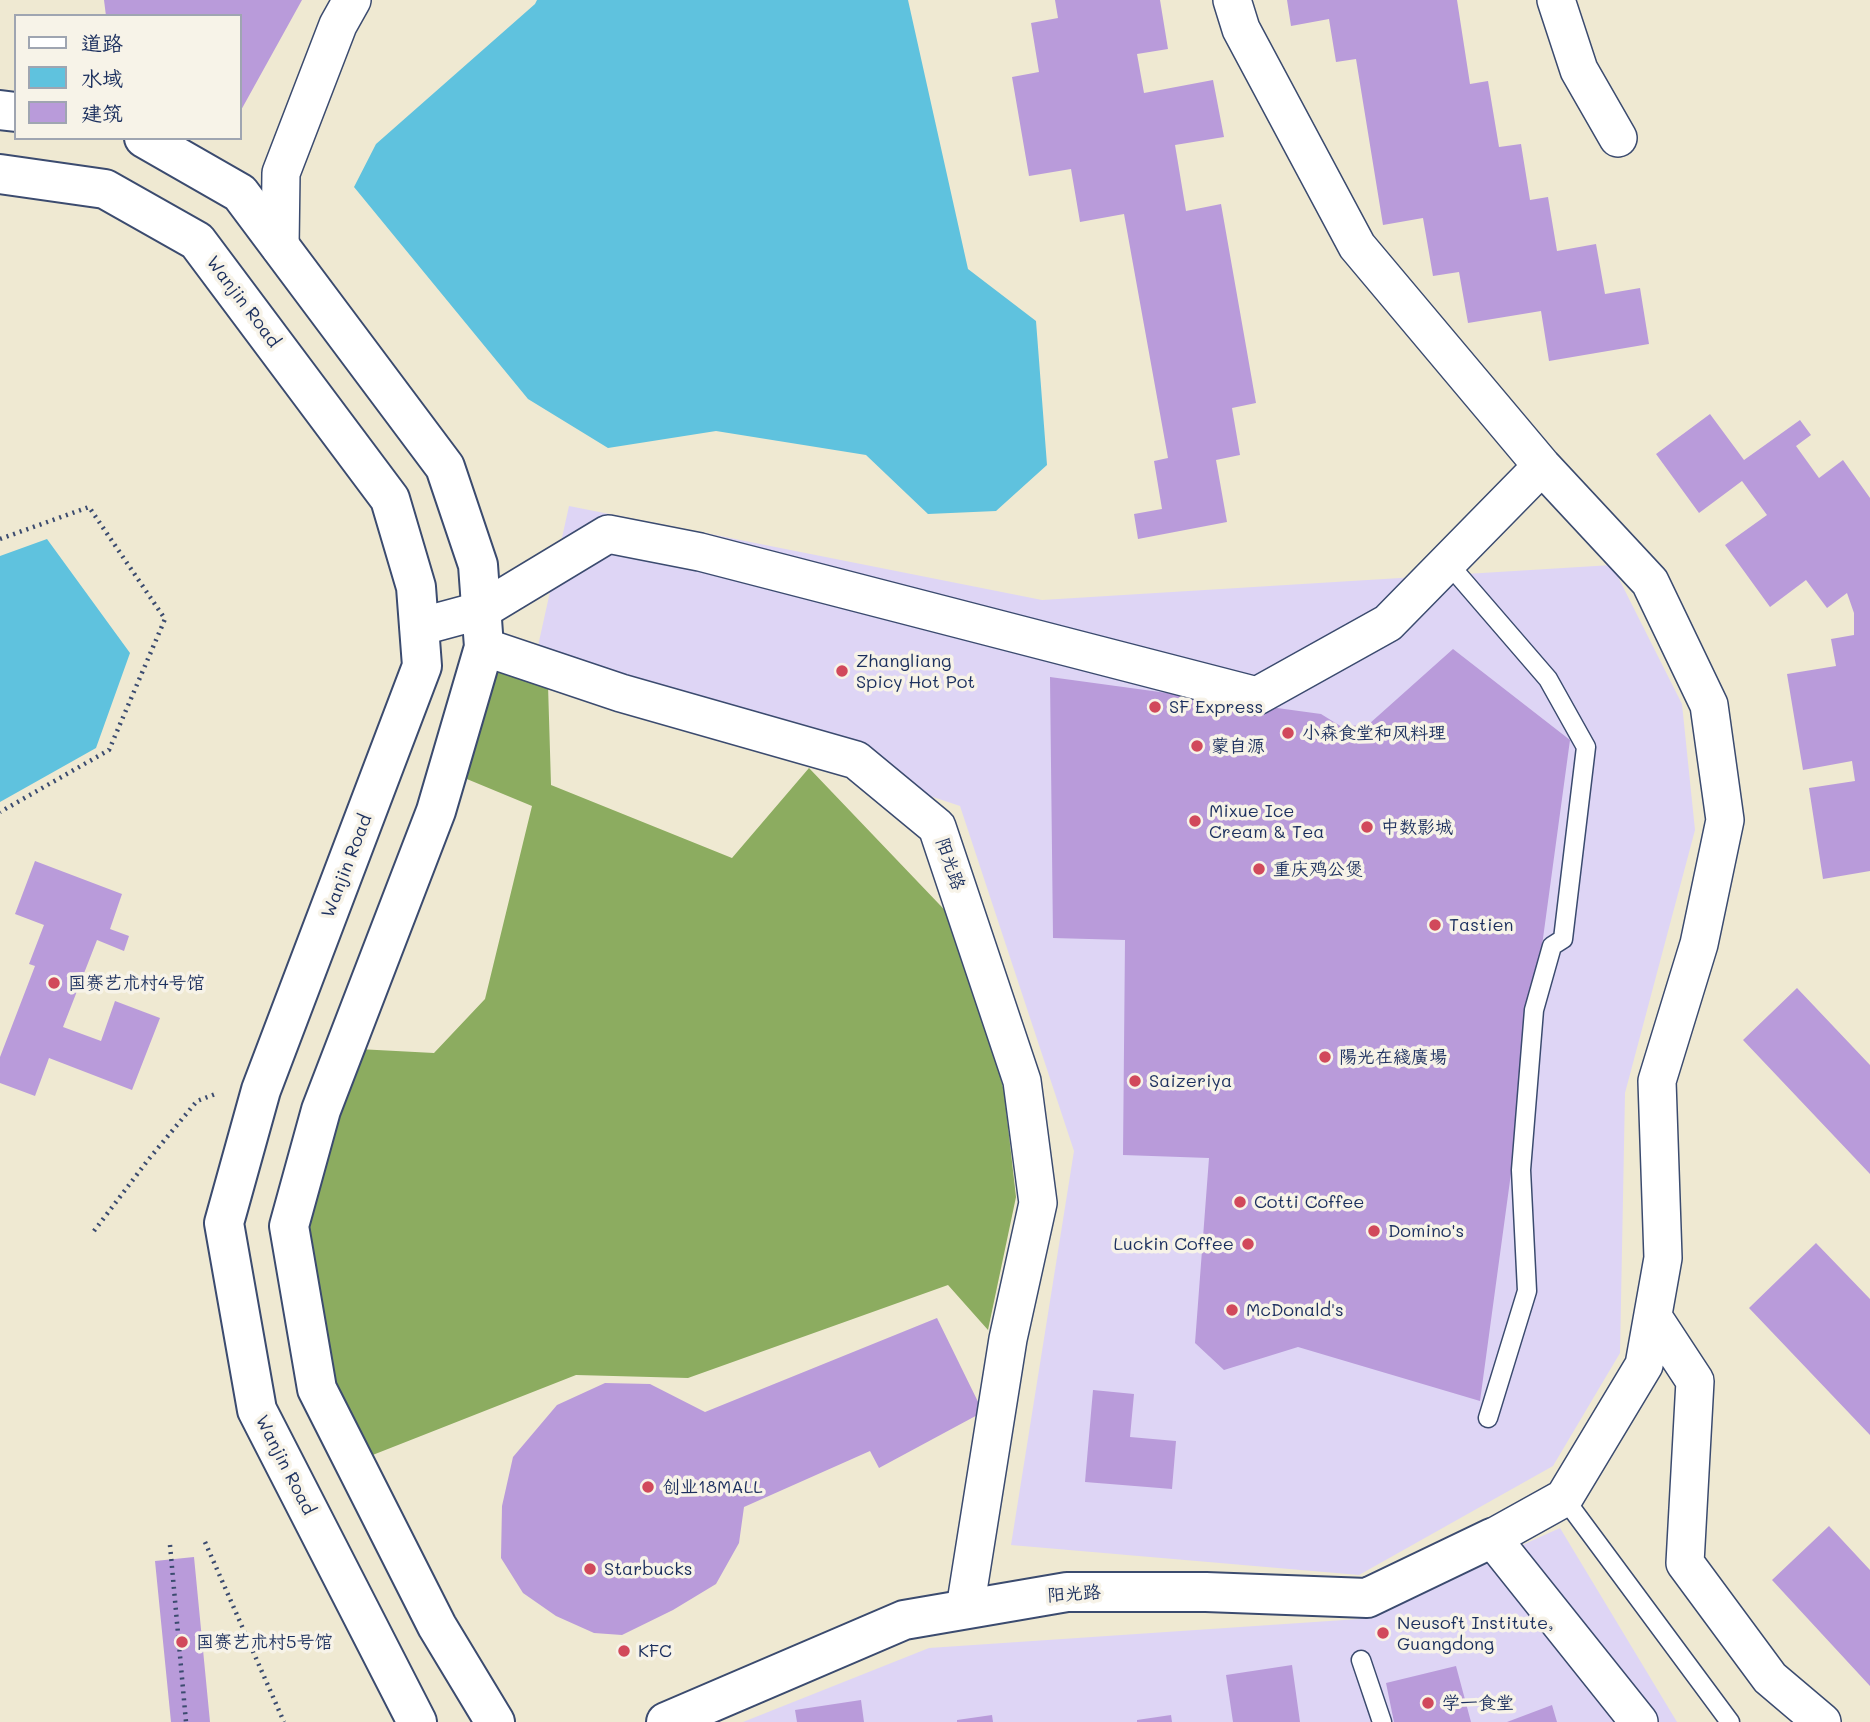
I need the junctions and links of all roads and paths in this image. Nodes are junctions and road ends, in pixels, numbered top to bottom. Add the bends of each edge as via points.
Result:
1 (352, 0) edge
2 (1232, 0) edge
3 (1556, 0) edge
4 (1618, 138) dead end
5 (147, 140) edge
6 (0, 174) edge
7 (280, 247) junction
8 (1542, 466) junction
9 (0, 539) edge
10 (1447, 562) junction
11 (482, 610) junction
12 (419, 626) junction
13 (484, 647) junction
14 (0, 812) edge
15 (261, 1090) junction
16 (94, 1231) dead end
17 (1653, 1317) junction
18 (1488, 1418) dead end
19 (1564, 1498) junction
20 (1492, 1538) junction
21 (205, 1542) dead end
22 (170, 1545) dead end
23 (965, 1609) junction
24 (1361, 1660) dead end
25 (186, 1722) edge
26 (284, 1722) edge
27 (416, 1722) edge
28 (495, 1722) edge
29 (666, 1722) edge
30 (1382, 1722) edge
31 (1639, 1722) edge
32 (1730, 1722) edge
33 (1822, 1722) edge

1 - 7 street via 281,173
2 - 8 street via 1241,29 1357,246
3 - 4 street via 1579,70
5 - 7 street via 240,193
6 - 12 street, Wanjin Road via 105,190 197,242 390,499 416,587
7 - 11 street via 445,467 478,565
8 - 10 street
8 - 17 street via 1650,582 1709,705 1725,821 1699,944 1657,1081 1663,1258
9 - 14 path via 89,507 165,619 109,750
10 - 11 street via 1388,623 1257,696 701,552 608,534
10 - 18 lane via 1548,679 1586,747 1563,939 1552,946 1534,1010 1521,1170 1527,1291
11 - 12 street
11 - 13 street
12 - 15 street, Wanjin Road via 422,666
13 - 23 street, 阳光路 via 621,693 856,760 937,827 1022,1081 1038,1203 1007,1339
13 - 28 street via 436,811 321,1110 289,1226 317,1389 437,1626
15 - 16 path via 233,1088 197,1101
15 - 27 street, Wanjin Road via 224,1223 257,1410
17 - 19 street via 1644,1365
17 - 33 street via 1695,1381 1685,1563 1770,1678
19 - 20 street
19 - 32 lane
20 - 23 street, 阳光路 via 1367,1598 1067,1592
20 - 31 street
21 - 26 path
22 - 25 path
23 - 29 street, 阳光路 via 904,1620
24 - 30 lane

